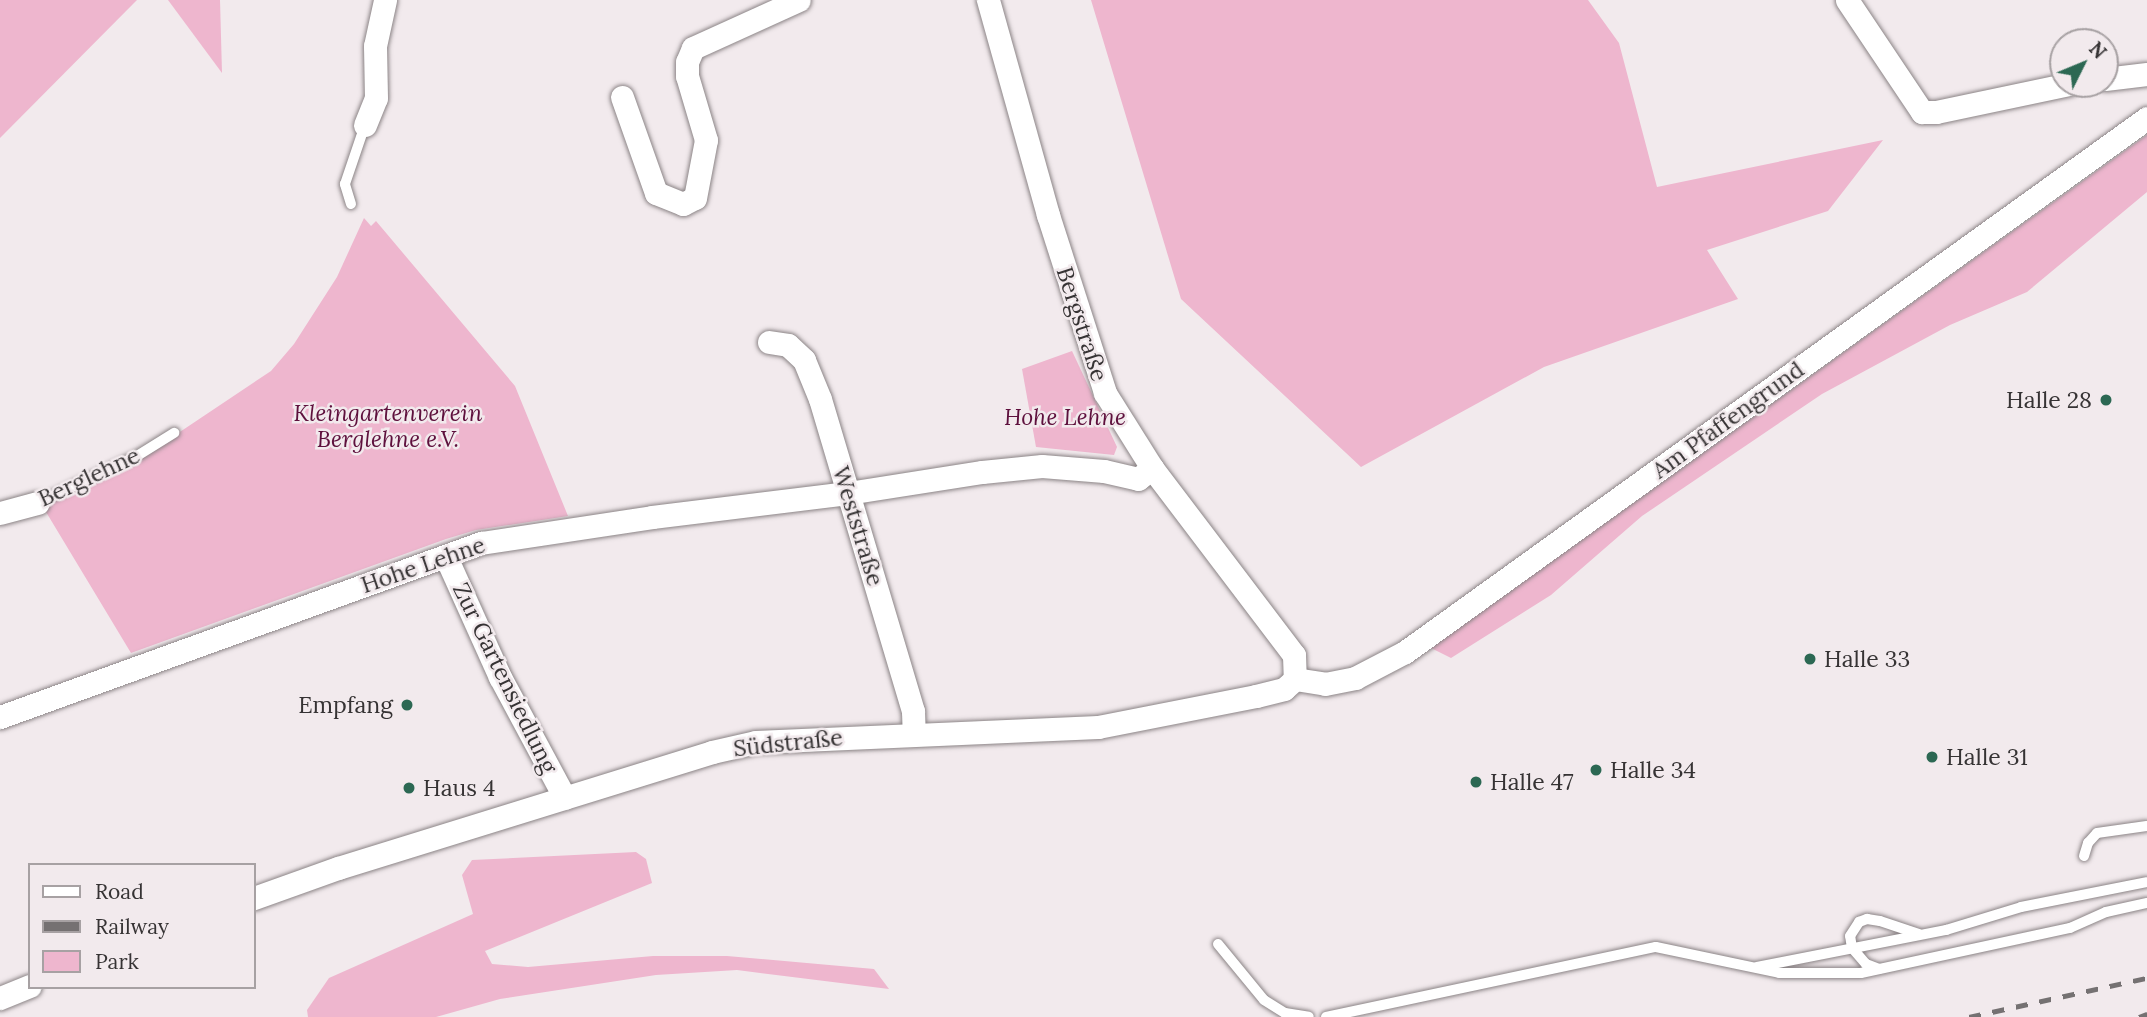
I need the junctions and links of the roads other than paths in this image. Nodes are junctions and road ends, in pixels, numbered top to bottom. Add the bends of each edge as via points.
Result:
1 (385, 0) edge
2 (799, 0) edge
3 (988, 0) edge
4 (1847, 0) edge
5 (2147, 74) edge
6 (2119, 77) edge
7 (2049, 88) edge
8 (622, 97) dead end
9 (2147, 118) edge
10 (365, 125) joint
11 (351, 204) dead end
12 (769, 342) dead end
13 (174, 433) dead end
14 (1152, 468) junction
15 (848, 494) junction
16 (38, 503) joint
17 (0, 513) edge
18 (446, 557) junction
19 (1295, 679) junction
20 (0, 717) edge
21 (914, 734) junction
22 (565, 798) junction
23 (2147, 826) edge
24 (2084, 856) dead end
25 (2147, 882) edge
26 (256, 897) edge
27 (2147, 903) edge
28 (1921, 935) junction
29 (1218, 944) dead end
30 (1852, 948) junction
31 (1750, 968) junction
32 (1882, 969) junction
33 (28, 987) edge
34 (0, 998) edge
35 (1309, 1017) edge
36 (1326, 1017) edge

1 - 10 street via 375,46 376,98
2 - 8 street via 693,48 687,76 706,141 695,198 683,204 656,193
3 - 14 street, Bergstraße via 1092,359 1105,393
4 - 7 street via 1922,112 1936,113
5 - 6 street
9 - 19 street, Am Pfaffengrund via 1405,652 1354,678 1325,684
10 - 11 lane via 345,184
12 - 15 street, Weststraße via 788,345 804,360
13 - 16 lane, Berglehne via 137,456
14 - 15 street, Hohe Lehne via 1138,479 1042,466
14 - 19 street, Bergstraße via 1294,655
15 - 18 street, Hohe Lehne via 481,543
15 - 21 street, Weststraße via 913,711
16 - 17 street, Berglehne
18 - 20 street, Hohe Lehne
18 - 22 street, Zur Gartensiedlung via 500,677
19 - 21 street, Südstraße via 1284,689 1256,696 1098,727
21 - 22 street, Südstraße via 756,742
22 - 26 street, Südstraße
23 - 24 lane via 2097,833
25 - 28 lane via 2021,906
27 - 32 lane via 2106,912 2070,928
28 - 30 lane
28 - 30 lane via 1867,919 1859,922 1850,936
29 - 35 lane via 1264,1000 1285,1013
30 - 31 lane
30 - 32 lane via 1866,964
31 - 32 lane via 1815,975
31 - 36 lane via 1656,947
33 - 34 street

